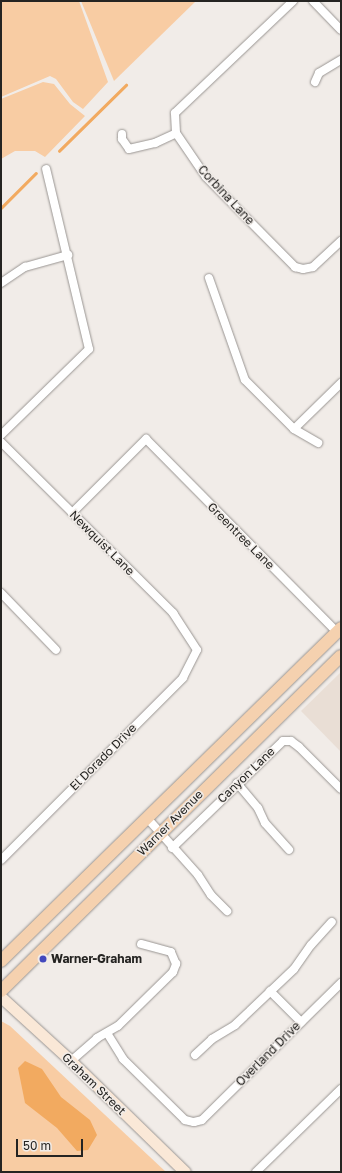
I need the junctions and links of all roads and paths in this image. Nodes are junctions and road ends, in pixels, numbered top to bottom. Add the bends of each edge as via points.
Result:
1 (293, 1) edge
2 (312, 1) edge
3 (341, 30) edge
4 (341, 60) edge
5 (315, 82) dead end
6 (176, 133) junction
7 (122, 134) dead end
8 (46, 169) dead end
9 (341, 241) edge
10 (68, 255) junction
11 (209, 278) dead end
12 (1, 283) edge
13 (341, 384) edge
14 (294, 429) junction
15 (1, 435) edge
16 (1, 442) edge
17 (318, 443) dead end
18 (72, 513) junction
19 (1, 593) edge
20 (340, 632) edge
21 (56, 650) dead end
22 (197, 650) joint
23 (341, 656) edge
24 (237, 783) junction
25 (341, 789) edge
26 (148, 819) junction
27 (161, 832) junction
28 (172, 848) junction
29 (289, 850) dead end
30 (1, 860) edge
31 (227, 911) dead end
32 (332, 922) dead end
33 (141, 944) dead end
34 (1, 961) edge
35 (341, 983) edge
36 (1, 991) edge
37 (270, 991) junction
38 (1, 997) edge
39 (301, 1022) junction
40 (107, 1033) junction
41 (195, 1055) dead end
42 (71, 1061) junction
43 (341, 1089) edge
44 (185, 1172) edge
45 (256, 1172) edge

1 - 6 street via 175,113
2 - 3 street
4 - 5 street via 319,73
6 - 7 street via 155,143 129,149 122,139
6 - 9 street, Corbina Lane via 206,176 295,267 303,269 313,266
8 - 10 street
10 - 12 street via 25,267
10 - 15 street via 89,349
11 - 14 street via 246,380
13 - 14 street
14 - 17 street
16 - 18 street, Newquist Lane
18 - 20 street, Greentree Lane via 146,439
18 - 22 street, Newquist Lane via 173,613
19 - 21 street
20 - 26 main road, Warner Avenue
22 - 30 street, El Dorado Drive via 182,678
23 - 27 main road, Warner Avenue
24 - 25 street, Canyon Lane via 283,741 291,741
24 - 28 street, Canyon Lane
24 - 29 street via 258,808 265,823
26 - 27 street
26 - 34 main road, Warner Avenue
27 - 28 street
27 - 36 main road, Warner Avenue
28 - 31 street
32 - 37 street via 294,969
33 - 40 street via 171,952 176,964 173,972 118,1026
35 - 39 street, Overland Drive
37 - 39 street
37 - 41 street via 235,1025 212,1039
38 - 42 street, Graham Street
39 - 40 street, Overland Drive via 202,1120 194,1122 185,1120 123,1059
40 - 42 street
42 - 44 street, Graham Street
43 - 45 street

